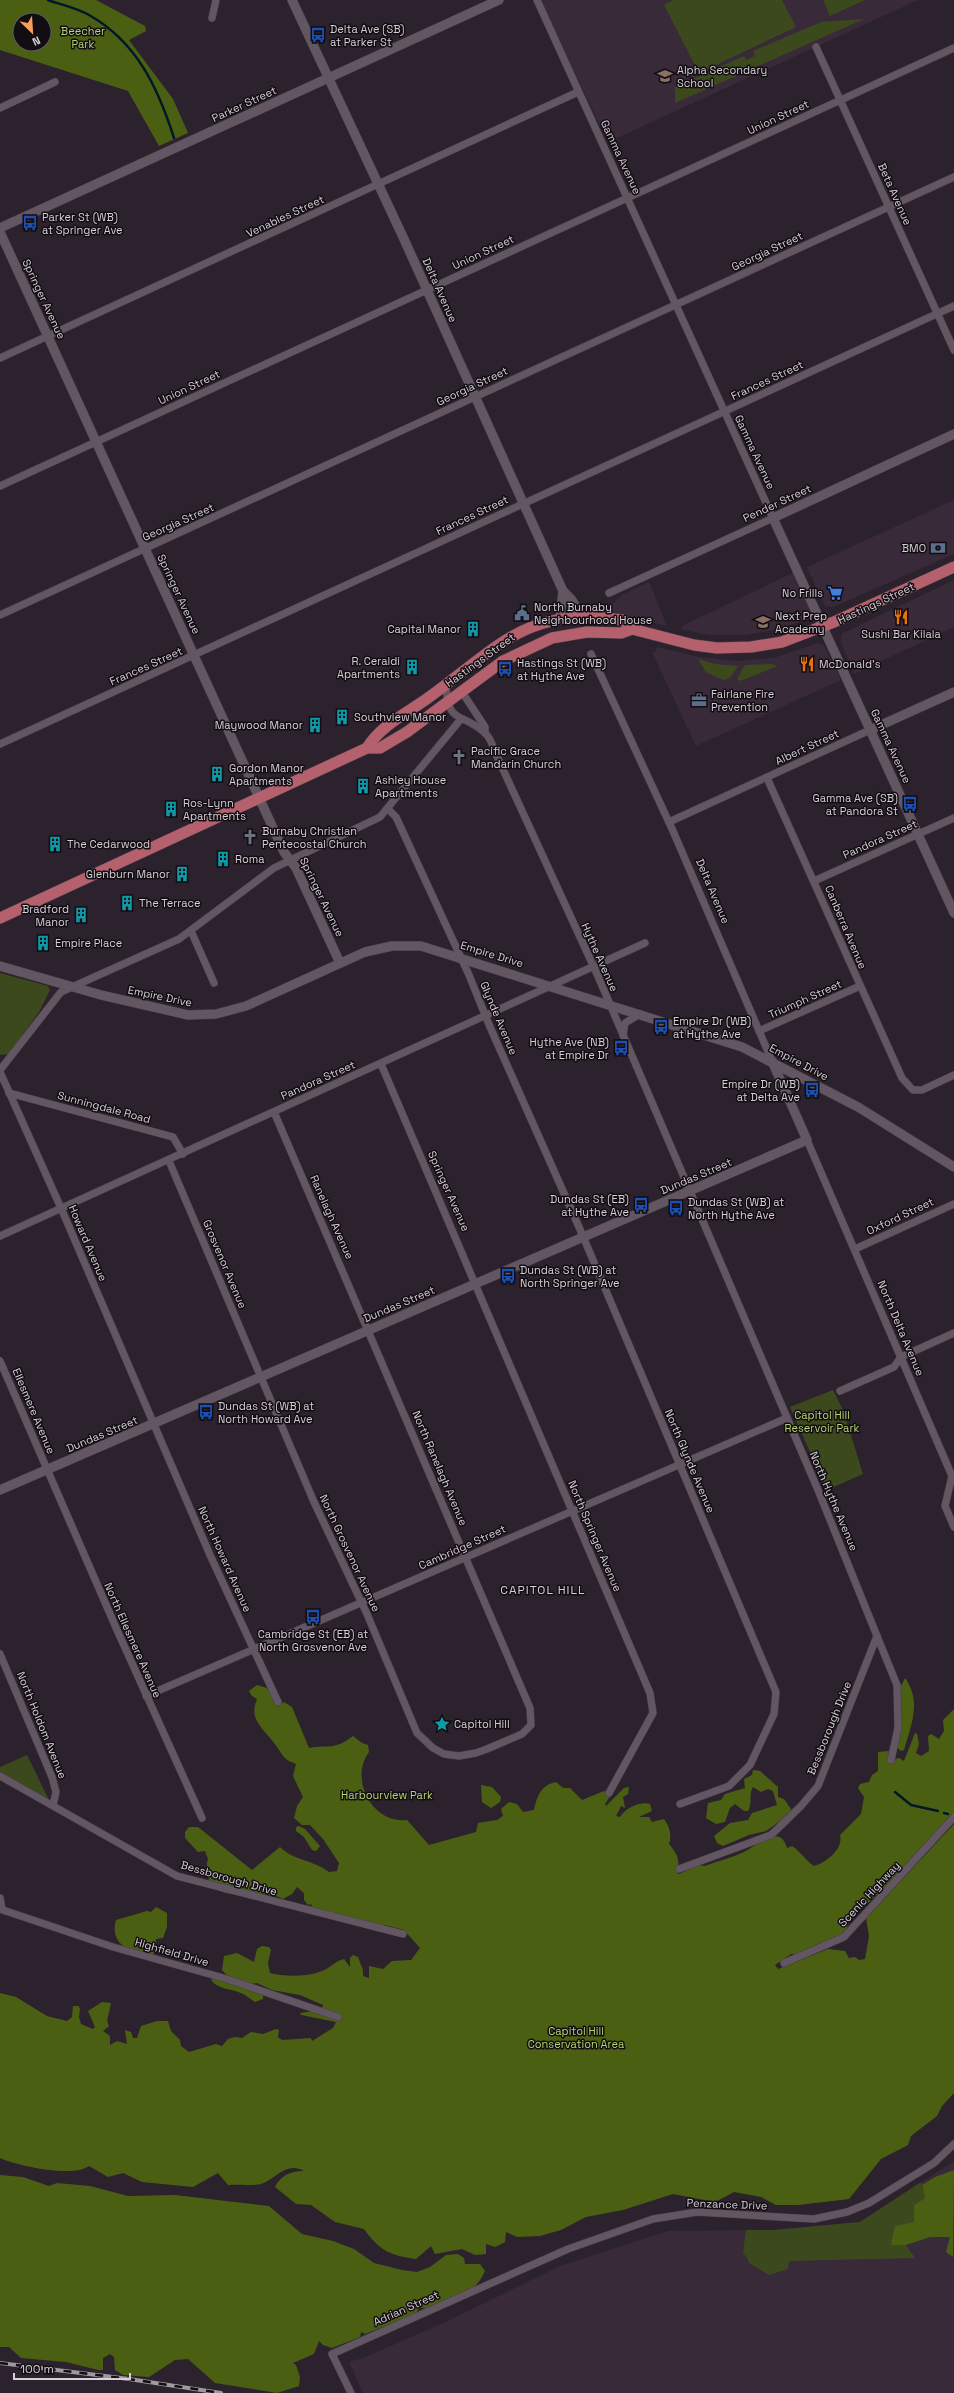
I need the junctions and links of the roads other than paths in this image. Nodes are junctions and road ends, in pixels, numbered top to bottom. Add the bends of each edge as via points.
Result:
1 (216, 0) edge
2 (292, 0) edge
3 (499, 0) edge
4 (536, 0) edge
5 (212, 18) dead end
6 (816, 48) dead end
7 (954, 48) edge
8 (330, 78) junction
9 (55, 82) dead end
10 (578, 92) junction
11 (840, 100) junction
12 (0, 108) edge
13 (954, 177) edge
14 (378, 185) junction
15 (627, 198) junction
16 (888, 207) junction
17 (0, 228) edge
18 (0, 232) edge
19 (426, 290) junction
20 (675, 305) junction
21 (954, 306) edge
22 (938, 314) junction
23 (48, 337) junction
24 (954, 350) edge
25 (0, 358) edge
26 (475, 397) junction
27 (723, 412) junction
28 (954, 434) edge
29 (96, 442) junction
30 (0, 486) edge
31 (523, 504) junction
32 (773, 518) junction
33 (146, 549) junction
34 (954, 567) edge
35 (563, 592) junction
36 (609, 593) dead end
37 (0, 616) edge
38 (582, 616) junction
39 (560, 618) junction
40 (823, 627) junction
41 (632, 630) junction
42 (591, 654) dead end
43 (194, 656) junction
44 (446, 685) junction
45 (462, 692) junction
46 (954, 692) edge
47 (447, 703) junction
48 (461, 719) junction
49 (870, 730) junction
50 (485, 733) junction
51 (0, 744) edge
52 (367, 748) junction
53 (767, 778) junction
54 (260, 798) junction
55 (389, 810) junction
56 (954, 818) edge
57 (669, 822) junction
58 (918, 834) junction
59 (290, 860) junction
60 (814, 881) junction
61 (954, 913) edge
62 (0, 918) edge
63 (191, 931) junction
64 (645, 943) dead end
65 (460, 956) junction
66 (340, 963) junction
67 (0, 966) edge
68 (593, 967) junction
69 (214, 983) dead end
70 (554, 986) junction
71 (860, 986) junction
72 (72, 987) junction
73 (610, 1005) junction
74 (640, 1014) junction
75 (486, 1016) junction
76 (759, 1031) junction
77 (623, 1036) junction
78 (772, 1061) junction
79 (381, 1064) junction
80 (0, 1071) edge
81 (954, 1075) edge
82 (9, 1092) junction
83 (274, 1112) junction
84 (807, 1140) junction
85 (183, 1154) junction
86 (169, 1161) junction
87 (954, 1167) edge
88 (690, 1191) junction
89 (954, 1204) edge
90 (61, 1208) junction
91 (0, 1236) edge
92 (583, 1238) junction
93 (855, 1249) junction
94 (477, 1284) junction
95 (369, 1330) junction
96 (954, 1333) edge
97 (901, 1357) junction
98 (0, 1361) edge
99 (262, 1377) junction
100 (840, 1391) dead end
101 (787, 1418) junction
102 (154, 1424) junction
103 (954, 1459) edge
104 (946, 1462) junction
105 (680, 1464) junction
106 (47, 1470) junction
107 (0, 1490) edge
108 (573, 1511) junction
109 (954, 1527) edge
110 (466, 1557) junction
111 (361, 1603) junction
112 (878, 1636) junction
113 (254, 1649) junction
114 (0, 1654) edge
115 (146, 1696) junction
116 (278, 1702) dead end
117 (420, 1737) joint
118 (891, 1760) dead end
119 (0, 1776) edge
120 (609, 1793) dead end
121 (680, 1804) dead end
122 (53, 1805) junction
123 (954, 1817) edge
124 (202, 1818) dead end
125 (678, 1869) dead end
126 (0, 1898) edge
127 (1, 1909) edge
128 (402, 1934) dead end
129 (784, 1963) dead end
130 (338, 2017) dead end
131 (954, 2144) edge
132 (490, 2282) joint
133 (351, 2393) edge

1 - 5 street
2 - 8 street, Delta Avenue
3 - 8 street, Parker Street
4 - 10 street, Gamma Avenue
6 - 11 street, Beta Avenue
7 - 11 street, Union Street
8 - 14 street, Delta Avenue
8 - 17 street, Parker Street
9 - 12 street
10 - 14 street, Venables Street
10 - 15 street, Gamma Avenue
11 - 15 street, Union Street
11 - 16 street, Beta Avenue
13 - 16 street, Georgia Street
14 - 19 street, Delta Avenue
14 - 23 street, Venables Street
15 - 19 street, Union Street
15 - 20 street, Gamma Avenue
16 - 20 street, Georgia Street
16 - 22 street, Beta Avenue
18 - 23 street, Springer Avenue
19 - 26 street, Delta Avenue
19 - 29 street, Union Street
20 - 26 street, Georgia Street
20 - 27 street, Gamma Avenue
21 - 22 street, Frances Street
22 - 24 street, Beta Avenue
22 - 27 street, Frances Street
23 - 25 street, Venables Street
23 - 29 street, Springer Avenue
26 - 31 street, Delta Avenue
26 - 33 street, Georgia Street
27 - 31 street, Frances Street
27 - 32 street, Gamma Avenue
28 - 32 street, Pender Street
29 - 30 street, Union Street
29 - 33 street, Springer Avenue
31 - 35 street, Delta Avenue
31 - 43 street, Frances Street
32 - 36 street, Pender Street
32 - 40 street, Gamma Avenue
33 - 37 street, Georgia Street
33 - 43 street, Springer Avenue
34 - 40 main road, Hastings Street
35 - 38 street, Delta Avenue
35 - 39 street
38 - 39 main road, Hastings Street
38 - 41 main road, Hastings Street via 623,620
39 - 44 main road, Hastings Street via 523,630 504,640
40 - 41 main road, Hastings Street via 782,642 735,648 694,645
40 - 49 street, Gamma Avenue
41 - 45 main road, Hastings Street via 621,633 587,632 552,638 503,661
42 - 57 street, Delta Avenue
43 - 51 street, Frances Street
43 - 54 street, Springer Avenue
44 - 47 street
44 - 52 main road, Hastings Street via 374,737
45 - 47 main road, Hastings Street
45 - 50 street, Hythe Avenue via 483,722
46 - 49 street, Albert Street
47 - 48 street via 452,713
47 - 52 main road, Hastings Street via 380,748
48 - 50 street
48 - 55 street
49 - 53 street, Albert Street
49 - 58 street, Gamma Avenue
50 - 68 street, Hythe Avenue
52 - 54 main road, Hastings Street
53 - 57 street, Albert Street
53 - 60 street, Canberra Avenue
54 - 59 street, Springer Avenue
54 - 62 main road, Hastings Street
55 - 59 street via 374,821
55 - 65 street, Glynde Avenue via 396,817
56 - 58 street, Pandora Street
57 - 76 street, Delta Avenue
58 - 60 street, Pandora Street
58 - 61 street, Gamma Avenue
59 - 63 street via 274,868
59 - 66 street, Springer Avenue
60 - 71 street, Canberra Avenue
63 - 69 street
63 - 72 street
64 - 68 street, Pandora Street
65 - 66 street, Empire Drive via 421,946 392,946 365,952
65 - 70 street, Empire Drive
65 - 75 street, Glynde Avenue
66 - 72 street, Empire Drive via 246,1006 216,1014 188,1015
67 - 72 street, Empire Drive
68 - 70 street, Pandora Street
68 - 73 street, Hythe Avenue
70 - 73 street, Empire Drive
70 - 75 street, Pandora Street
71 - 76 street, Triumph Street
71 - 81 street, Canberra Avenue via 906,1085 913,1090 922,1090
72 - 80 street via 57,994
73 - 74 street, Empire Drive
73 - 77 street, Hythe Avenue
74 - 77 street via 625,1023
74 - 78 street, Empire Drive via 721,1040
75 - 79 street, Pandora Street
75 - 92 street, Glynde Avenue
76 - 78 street, Delta Avenue
77 - 88 street, Hythe Avenue
78 - 84 street, Delta Avenue
78 - 87 street, Empire Drive via 858,1107
79 - 83 street, Pandora Street
79 - 94 street, Springer Avenue
80 - 82 street, Howard Avenue
82 - 85 street, Sunningdale Road via 173,1137
82 - 90 street, Howard Avenue
83 - 85 street, Pandora Street
83 - 95 street, Ranelagh Avenue
84 - 88 street, Dundas Street
84 - 93 street, North Delta Avenue
85 - 86 street, Pandora Street
86 - 90 street, Pandora Street
86 - 99 street, Grosvenor Avenue
88 - 92 street, Dundas Street
88 - 101 street, North Hythe Avenue
89 - 93 street, Oxford Street
90 - 91 street, Pandora Street
90 - 102 street, Howard Avenue
92 - 94 street, Dundas Street
92 - 105 street, North Glynde Avenue
93 - 97 street, North Delta Avenue
94 - 95 street, Dundas Street
94 - 108 street, North Springer Avenue
95 - 99 street, Dundas Street
95 - 110 street, North Ranelagh Avenue
96 - 97 street
97 - 100 street via 894,1368
97 - 104 street, North Delta Avenue
98 - 106 street, Ellesmere Avenue
99 - 102 street, Dundas Street
99 - 111 street, North Grosvenor Avenue via 314,1502
101 - 105 street, Cambridge Street
101 - 112 street, North Hythe Avenue
102 - 106 street, Dundas Street
102 - 113 street, North Howard Avenue via 210,1555
103 - 104 street
104 - 109 street, North Delta Avenue via 952,1476 945,1506
105 - 108 street, Cambridge Street
105 - 121 street, North Glynde Avenue via 776,1692 774,1714 750,1765 729,1786
106 - 107 street, Dundas Street
106 - 115 street, North Ellesmere Avenue
108 - 110 street, Cambridge Street
108 - 120 street, North Springer Avenue via 650,1693 653,1713
110 - 111 street, Cambridge Street
110 - 117 street, North Ranelagh Avenue via 530,1708 531,1725 522,1734 467,1756 444,1754 432,1748
111 - 113 street, Cambridge Street
111 - 117 street, North Grosvenor Avenue
112 - 118 street, North Hythe Avenue via 897,1685 898,1728
112 - 125 street, Bessborough Drive via 818,1786 801,1806 771,1835
113 - 115 street, Cambridge Street
113 - 116 street, North Howard Avenue
114 - 122 street, North Holdom Avenue via 52,1777 56,1792
115 - 124 street, North Ellesmere Avenue
119 - 122 street, Bessborough Drive
122 - 128 street, Bessborough Drive via 177,1876
123 - 129 street, Scenic Highway via 844,1937
126 - 127 street
127 - 130 street, Highfield Drive via 113,1947 227,1979
131 - 132 street, Penzance Drive via 934,2164 869,2203 847,2212 814,2219 697,2212 675,2214 611,2233
132 - 133 street, Adrian Street via 332,2354

